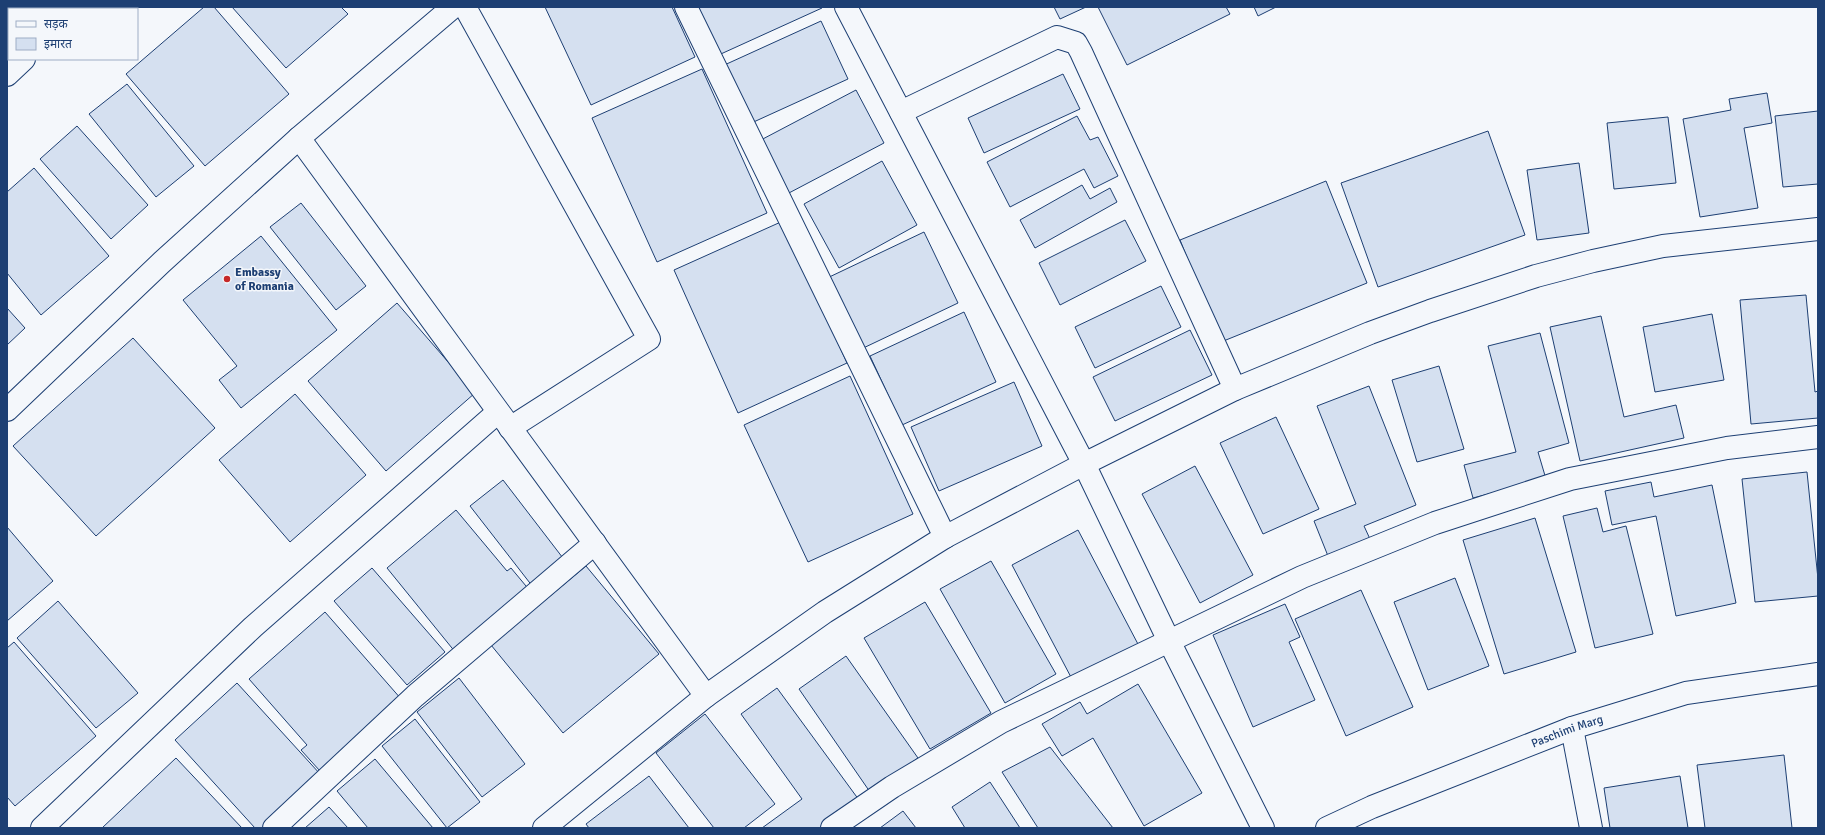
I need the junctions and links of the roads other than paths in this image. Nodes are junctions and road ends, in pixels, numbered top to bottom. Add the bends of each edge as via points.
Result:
1 (453, 7) edge
2 (465, 7) edge
3 (686, 7) edge
4 (846, 7) edge
5 (23, 60) edge
6 (7, 75) edge
7 (901, 112) junction
8 (299, 138) junction
9 (1818, 229) edge
10 (1235, 389) junction
11 (7, 410) edge
12 (504, 420) junction
13 (1818, 437) edge
14 (1084, 464) junction
15 (945, 537) junction
16 (595, 542) junction
17 (1169, 641) junction
18 (1818, 674) edge
19 (706, 696) junction
20 (1572, 728) junction
21 (557, 824) edge
22 (42, 828) edge
23 (274, 828) edge
24 (832, 828) edge
25 (1263, 828) edge
26 (1327, 828) edge
27 (1591, 828) edge

1 - 8 street
2 - 12 street via 649,339
3 - 15 street
4 - 7 street
5 - 6 street
7 - 10 street via 1058,37 1076,43
7 - 14 street
8 - 11 street via 162,262
8 - 12 street
9 - 10 street via 1663,246 1536,276 1370,333
10 - 14 street
12 - 16 street
12 - 22 street via 253,627
13 - 17 street via 1727,448 1570,479 1435,523 1302,577
14 - 15 street
14 - 17 street
15 - 19 street via 825,612
16 - 19 street
16 - 23 street via 415,696
17 - 24 street via 1001,722 892,787
17 - 25 street
18 - 20 street, Paschimi Marg via 1686,693
19 - 21 street
20 - 26 street, Paschimi Marg via 1372,807
20 - 27 street

